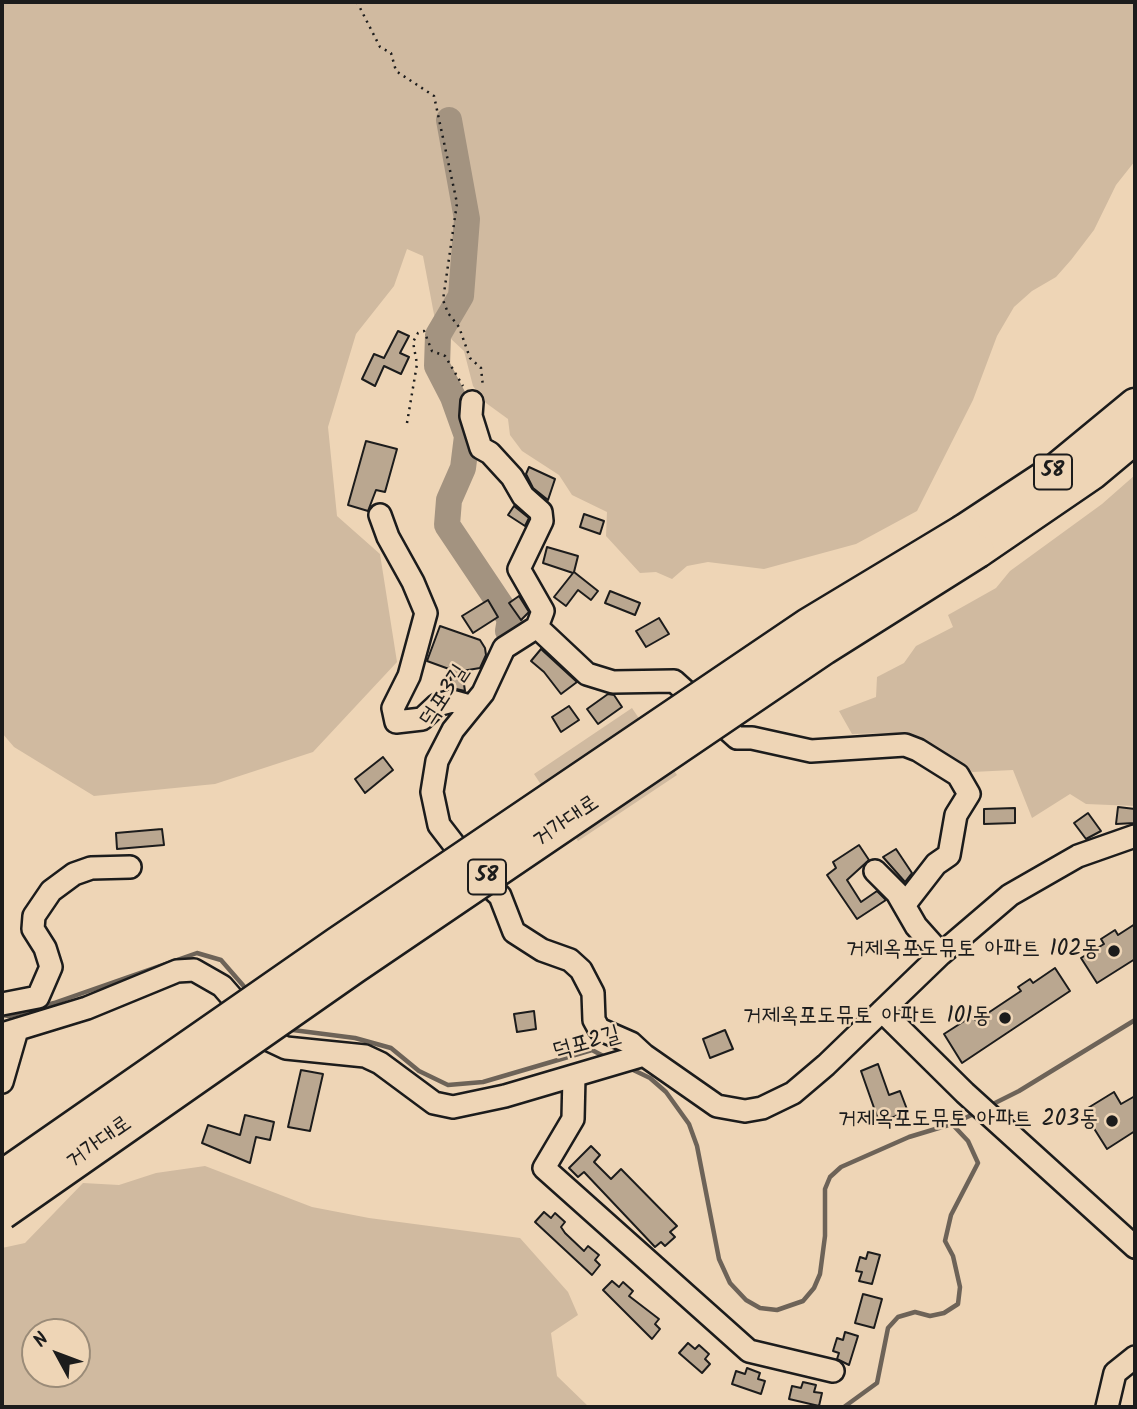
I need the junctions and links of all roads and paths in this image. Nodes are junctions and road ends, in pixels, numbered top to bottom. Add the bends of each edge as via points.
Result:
1 (357, 2) edge
2 (472, 402) junction
3 (1135, 405) edge
4 (407, 424) dead end
5 (1135, 438) edge
6 (380, 515) dead end
7 (971, 541) junction
8 (537, 627) junction
9 (470, 706) junction
10 (1135, 836) edge
11 (130, 867) dead end
12 (875, 871) dead end
13 (905, 904) junction
14 (941, 954) junction
15 (2, 1004) edge
16 (41, 1009) junction
17 (882, 1011) junction
18 (9, 1032) edge
19 (625, 1061) junction
20 (574, 1076) junction
21 (2, 1082) edge
22 (2, 1177) edge
23 (2, 1213) edge
24 (1135, 1247) edge
25 (1135, 1357) edge
26 (832, 1371) dead end
27 (1107, 1407) edge

1 - 2 path via 380,47 391,53 396,71 434,96 457,203 443,300 470,358 484,376 482,392
2 - 4 path via 445,356 432,351 424,331 418,333 413,342 417,364
2 - 8 street via 471,416 481,447 541,512 542,521 519,569 543,611
3 - 7 highway, 거가대로 / 58
5 - 7 highway, 거가대로 / 58 via 1092,473
6 - 9 street via 426,613 409,676 393,708 396,722 422,719 437,705 452,701
7 - 22 highway, 거가대로 / 58, bridge via 797,633
7 - 23 highway, 거가대로 / 58, bridge via 824,648
8 - 9 street, 덕포3길 via 504,648 482,693
8 - 13 street via 587,674 613,682 674,681 737,738 811,751 905,745 958,775 969,793 956,815 949,855 936,864
9 - 19 street, 덕포3길 via 437,761 432,792 439,825 479,877 500,896 514,932 581,970 593,993 599,1029 631,1043
10 - 14 street, 덕포2길 via 1078,856 1040,876 993,908
11 - 16 street via 91,868 74,874 51,891 34,916 33,929 46,948 51,967
12 - 13 street
13 - 14 street via 916,926
14 - 17 street, 덕포2길
15 - 16 street
16 - 18 street, 덕포2길
16 - 20 street, 덕포2길 via 194,970 222,986 269,1040 286,1048 365,1056 434,1103 453,1107
17 - 19 street, 덕포2길 via 793,1093 762,1108 745,1111 717,1106
17 - 24 street
18 - 21 street
19 - 20 street, 덕포2길
20 - 26 street via 573,1119 544,1168 749,1351
25 - 27 street via 1115,1373

